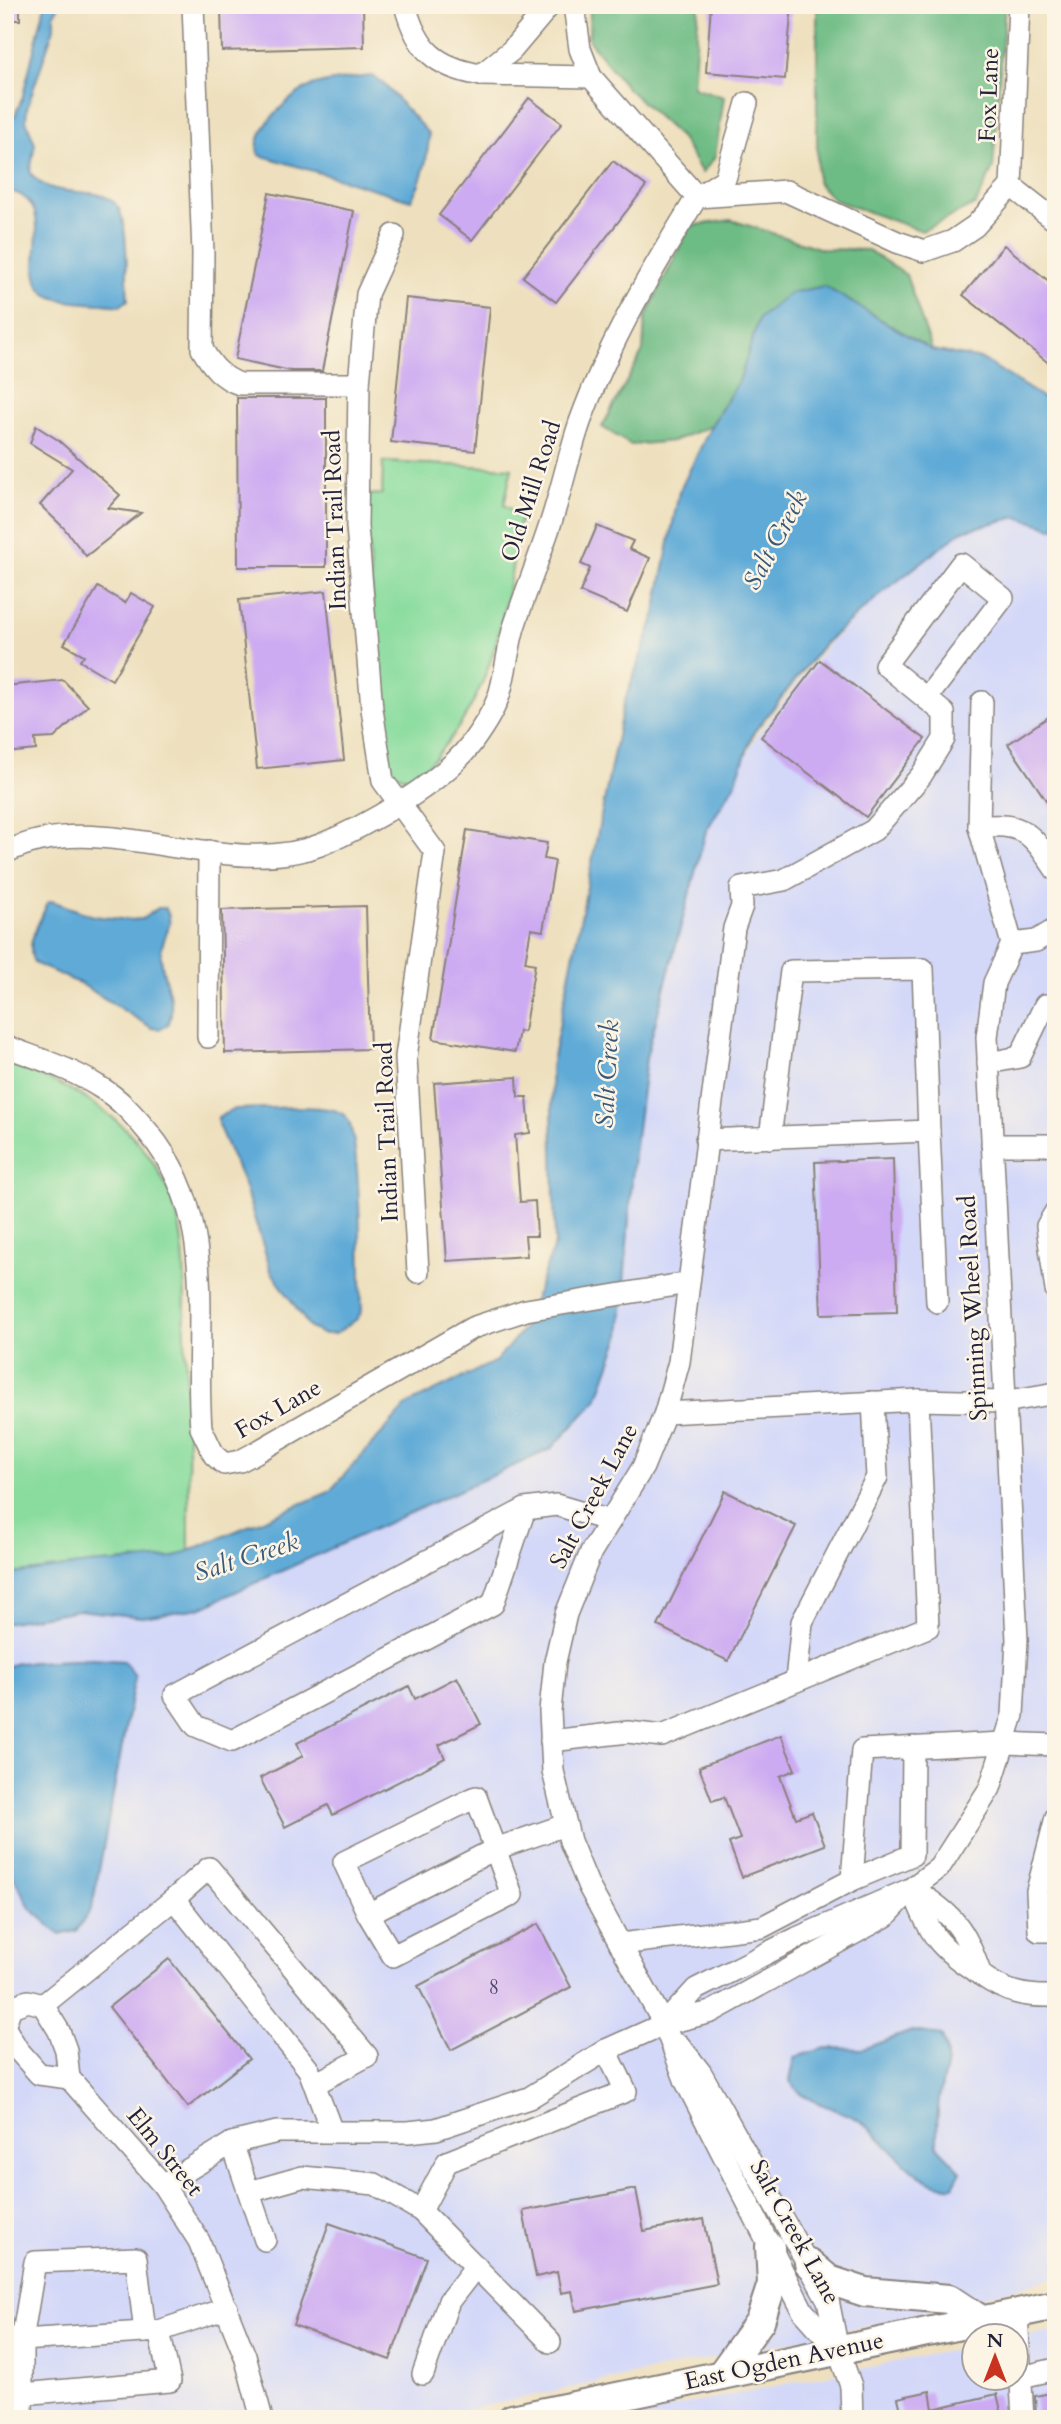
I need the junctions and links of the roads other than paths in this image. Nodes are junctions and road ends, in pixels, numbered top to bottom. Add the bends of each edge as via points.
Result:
1 (193, 5) edge
2 (405, 5) edge
3 (550, 5) edge
4 (574, 5) edge
5 (1019, 5) edge
6 (481, 75) junction
7 (591, 77) junction
8 (747, 103) dead end
9 (1011, 186) junction
10 (697, 197) junction
11 (1056, 221) edge
12 (394, 235) dead end
13 (359, 384) junction
14 (926, 699) junction
15 (982, 702) dead end
16 (400, 802) junction
17 (979, 827) junction
18 (15, 839) edge
19 (209, 851) junction
20 (5, 853) edge
21 (1056, 870) edge
22 (1056, 929) edge
23 (1012, 944) junction
24 (1045, 1005) dead end
25 (208, 1037) dead end
26 (5, 1046) edge
27 (988, 1063) junction
28 (929, 1130) junction
29 (770, 1138) junction
30 (706, 1140) junction
31 (992, 1145) junction
32 (1056, 1145) edge
33 (1056, 1211) edge
34 (418, 1272) dead end
35 (688, 1283) junction
36 (1056, 1290) edge
37 (937, 1302) dead end
38 (1056, 1393) edge
39 (918, 1400) junction
40 (873, 1402) junction
41 (1004, 1402) junction
42 (665, 1413) junction
43 (525, 1509) junction
44 (610, 1521) junction
45 (796, 1681) junction
46 (551, 1741) junction
47 (1004, 1743) junction
48 (1056, 1745) edge
49 (913, 1747) junction
50 (1056, 1817) edge
51 (565, 1825) junction
52 (495, 1849) junction
53 (852, 1880) junction
54 (912, 1888) junction
55 (174, 1899) junction
56 (368, 1914) junction
57 (1056, 1931) edge
58 (620, 1944) junction
59 (1056, 1996) edge
60 (43, 2005) junction
61 (7, 2016) edge
62 (664, 2024) junction
63 (607, 2050) junction
64 (69, 2078) junction
65 (315, 2084) junction
66 (436, 2129) junction
67 (332, 2132) junction
68 (232, 2143) junction
69 (447, 2162) junction
70 (163, 2185) junction
71 (249, 2192) junction
72 (421, 2211) junction
73 (265, 2240) dead end
74 (770, 2247) junction
75 (809, 2263) junction
76 (476, 2266) junction
77 (1056, 2305) edge
78 (227, 2308) junction
79 (1017, 2313) junction
80 (981, 2320) junction
81 (1017, 2322) edge
82 (152, 2331) junction
83 (13, 2338) edge
84 (550, 2342) dead end
85 (838, 2350) junction
86 (1056, 2369) edge
87 (424, 2374) dead end
88 (721, 2375) junction
89 (1030, 2375) edge
90 (1021, 2392) edge
91 (22, 2394) junction
92 (22, 2419) edge
93 (262, 2419) edge
94 (512, 2419) edge
95 (852, 2419) edge
96 (1023, 2419) edge

1 - 13 street via 203,253 202,349 227,380 240,384
2 - 6 street via 411,29 427,52 453,70
3 - 6 street via 512,50
4 - 7 street via 580,49
5 - 9 street, Fox Lane
6 - 7 street
7 - 10 street
8 - 10 street via 724,179
9 - 10 street via 975,226 925,251 786,191
9 - 11 street
10 - 16 street, Old Mill Road via 638,295 580,422 513,630 500,695 454,764
12 - 13 street, Indian Trail Road via 367,294
13 - 16 street, Indian Trail Road via 357,526 372,709 383,781
14 - 14 street via 885,665 961,564 1003,598
14 - 30 street, Salt Creek Lane via 944,713 944,739 921,776 874,830 784,880 741,888
15 - 17 street
16 - 19 street, Old Mill Road via 299,853
16 - 34 street, Indian Trail Road via 435,852 406,1057
17 - 21 street via 1003,824 1025,830
17 - 23 street
18 - 19 street, Old Mill Road via 90,839
18 - 20 street, Old Mill Road
19 - 25 street
22 - 23 street via 1036,942
23 - 27 street, Spinning Wheel Road via 994,984
24 - 27 street via 1020,1057
26 - 35 street, Fox Lane via 98,1086 126,1105 173,1166 197,1232 201,1428 209,1450 224,1464 255,1453 472,1328 526,1310
27 - 31 street, Spinning Wheel Road
28 - 29 street
28 - 29 street via 923,969 791,971
28 - 37 street
29 - 30 street
30 - 35 street, Salt Creek Lane
31 - 32 street
31 - 41 street, Spinning Wheel Road
33 - 36 street via 1047,1226
35 - 42 street, Salt Creek Lane via 678,1362
38 - 41 street
39 - 40 street
39 - 41 street
39 - 45 street via 928,1627
40 - 42 street
40 - 45 street via 877,1477 802,1622
41 - 47 street, Spinning Wheel Road via 1017,1640 1013,1715
42 - 44 street, Salt Creek Lane via 643,1467
43 - 43 street via 489,1528 175,1695 196,1726 232,1741 493,1605
43 - 44 street via 556,1505
44 - 46 street, Salt Creek Lane via 566,1614 555,1662
45 - 46 street via 662,1736 628,1732
46 - 51 street, Salt Creek Lane
47 - 48 street
47 - 49 street
47 - 54 street, Spinning Wheel Road via 990,1788 939,1868
49 - 53 street via 912,1855
49 - 53 street via 862,1750
50 - 57 street via 1037,1891 1039,1931
51 - 52 street
51 - 58 street, Salt Creek Lane via 589,1887
52 - 56 street
52 - 56 street via 512,1895 393,1956
52 - 56 street via 476,1797 344,1863
53 - 58 street via 762,1927
54 - 59 street via 944,1951 1002,1990 1028,1997
54 - 62 street, Spinning Wheel Road via 696,1989
55 - 60 street
55 - 65 street via 309,2070
55 - 65 street via 209,1868 367,2056
58 - 62 street, Salt Creek Lane
60 - 61 street via 28,2001
60 - 64 street via 66,2050
61 - 64 street via 18,2050 39,2074
62 - 63 street, Spinning Wheel Road
62 - 74 street, Salt Creek Lane via 686,2082
62 - 75 street, Salt Creek Lane via 701,2073
63 - 66 street, Spinning Wheel Road via 529,2098
63 - 69 street via 626,2091
64 - 70 street, Elm Street
65 - 67 street
66 - 67 street, Spinning Wheel Road
66 - 69 street
67 - 68 street, Spinning Wheel Road via 277,2132
68 - 70 street, Spinning Wheel Road
68 - 71 street
69 - 72 street
70 - 78 street, Elm Street via 199,2241
71 - 72 street via 302,2177 375,2184
71 - 73 street
72 - 76 street
74 - 85 street, Salt Creek Lane via 803,2311
74 - 88 main road via 772,2284 760,2321
75 - 80 main road via 829,2280 866,2292 949,2299
75 - 85 street, Salt Creek Lane via 828,2300
76 - 84 street
76 - 87 street via 449,2301
77 - 79 main road, East Ogden Avenue
78 - 82 street
78 - 93 street, Elm Street
79 - 80 main road, East Ogden Avenue
79 - 81 street
80 - 85 main road, East Ogden Avenue
82 - 83 street
82 - 83 street via 136,2258 35,2262
82 - 91 street via 170,2381
83 - 91 street
85 - 88 main road, East Ogden Avenue
85 - 95 street via 851,2386
86 - 89 street
88 - 94 main road, East Ogden Avenue
90 - 96 street
91 - 92 street

